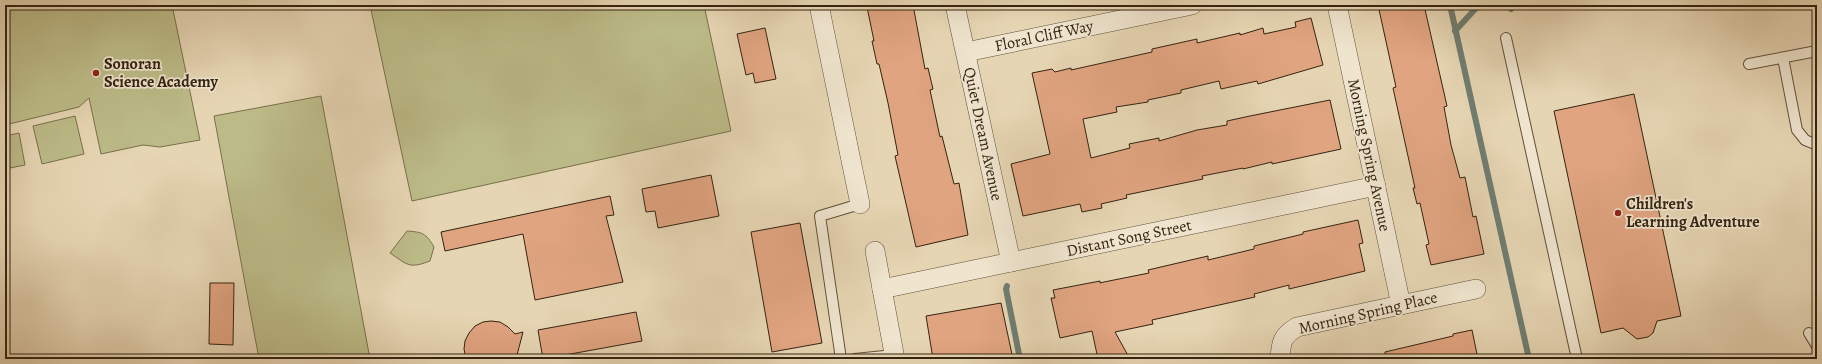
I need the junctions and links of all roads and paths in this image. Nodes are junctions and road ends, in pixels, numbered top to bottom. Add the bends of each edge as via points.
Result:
1 (819, 5) edge
2 (955, 5) edge
3 (1192, 5) edge
4 (1337, 5) edge
5 (1506, 38) dead end
6 (1817, 51) edge
7 (966, 52) junction
8 (1783, 58) junction
9 (1749, 64) dead end
10 (1817, 145) edge
11 (1376, 186) junction
12 (860, 204) joint
13 (875, 251) dead end
14 (1011, 262) junction
15 (882, 289) junction
16 (1476, 289) dead end
17 (1401, 305) junction
18 (1809, 333) dead end
19 (1817, 346) edge
20 (895, 357) edge
21 (841, 359) edge
22 (855, 359) edge
23 (1280, 359) edge
24 (1576, 359) edge

1 - 12 street
2 - 7 street, Quiet Dream Avenue
3 - 7 street, Floral Cliff Way
4 - 11 street, Morning Spring Avenue
5 - 24 lane
6 - 8 lane
7 - 14 street, Quiet Dream Avenue
8 - 9 lane
8 - 10 lane via 1798,130 1805,140
11 - 14 street, Distant Song Street
11 - 17 street, Morning Spring Avenue
12 - 21 lane via 820,216
13 - 15 street
14 - 15 street, Distant Song Street
15 - 20 street
16 - 17 street, Morning Spring Place
17 - 23 street, Morning Spring Place via 1288,332 1283,339
18 - 19 lane
20 - 22 lane

